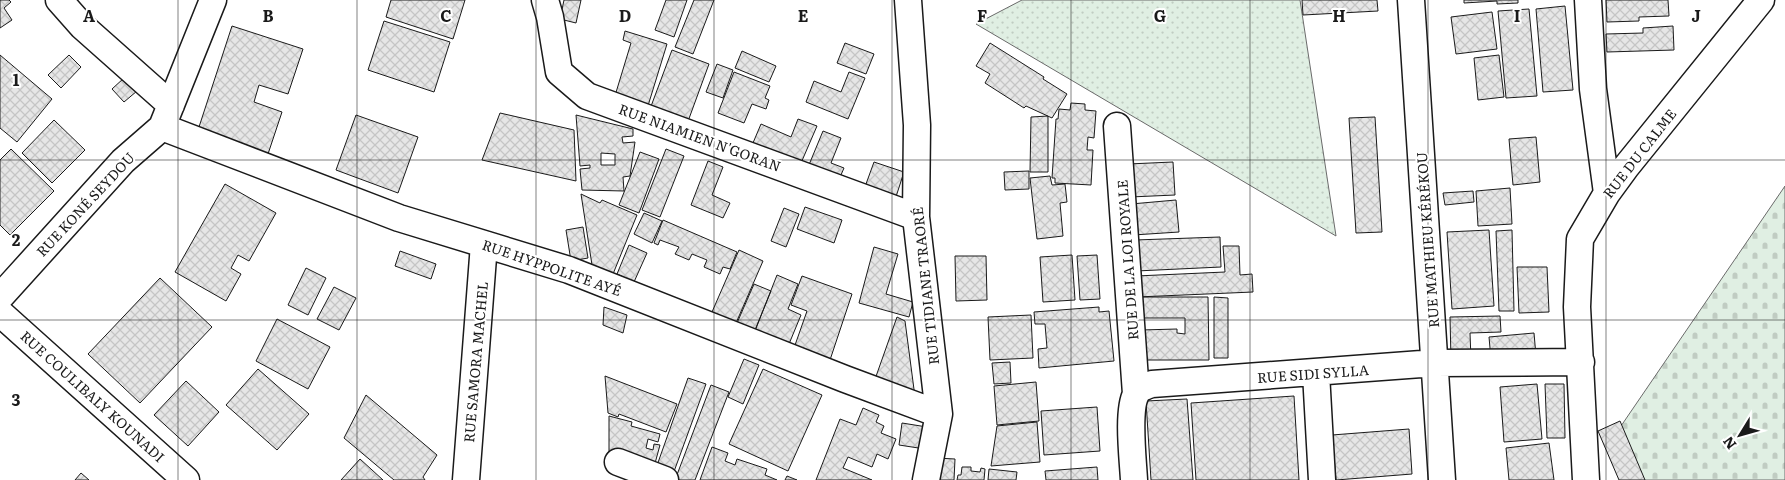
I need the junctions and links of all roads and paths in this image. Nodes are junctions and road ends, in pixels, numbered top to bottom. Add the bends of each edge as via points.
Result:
1 (59, 0) edge
2 (213, 0) edge
3 (545, 0) edge
4 (908, 0) edge
5 (1412, 0) edge
6 (1588, 0) edge
7 (1761, 0) edge
8 (166, 116) junction
9 (1117, 126) dead end
10 (1606, 193) junction
11 (916, 217) junction
12 (484, 244) junction
13 (0, 297) edge
14 (0, 312) edge
15 (1580, 362) junction
16 (1435, 363) junction
17 (1316, 373) junction
18 (1136, 394) junction
19 (939, 414) junction
20 (618, 462) dead end
21 (186, 480) edge
22 (466, 480) edge
23 (665, 480) edge
24 (926, 480) edge
25 (1134, 480) edge
26 (1322, 480) edge
27 (1442, 480) edge
28 (1586, 480) edge

1 - 8 street
2 - 8 street, RUE KONÉ SEYDOU
3 - 11 street, RUE NIAMIEN N'GORAN via 559,72 587,96
4 - 11 street, RUE TIDIANE TRAORÉ via 917,125
5 - 16 street, RUE MATHIEU KÉRÉKOU
6 - 10 street via 1593,89
7 - 10 street, RUE DU CALME
8 - 12 street, RUE HYPPOLITE AYÉ via 400,218
8 - 13 street, RUE KONÉ SEYDOU
9 - 18 street, RUE DE LA LOI ROYALE
10 - 15 street, RUE DU CALME via 1580,239 1577,307
11 - 19 street, RUE TIDIANE TRAORÉ
12 - 19 street, RUE HYPPOLITE AYÉ via 569,270
12 - 22 street, RUE SAMORA MACHEL
14 - 21 street, RUE COULIBALY KOUNADI
15 - 16 street, RUE SIDI SYLLA
15 - 28 street, RUE DU CALME
16 - 17 street, RUE SIDI SYLLA
16 - 27 street, RUE MATHIEU KÉRÉKOU
17 - 18 street, RUE SIDI SYLLA via 1152,384 1142,387
17 - 26 street
18 - 25 street via 1132,408
19 - 24 street, RUE TIDIANE TRAORÉ
20 - 23 street

